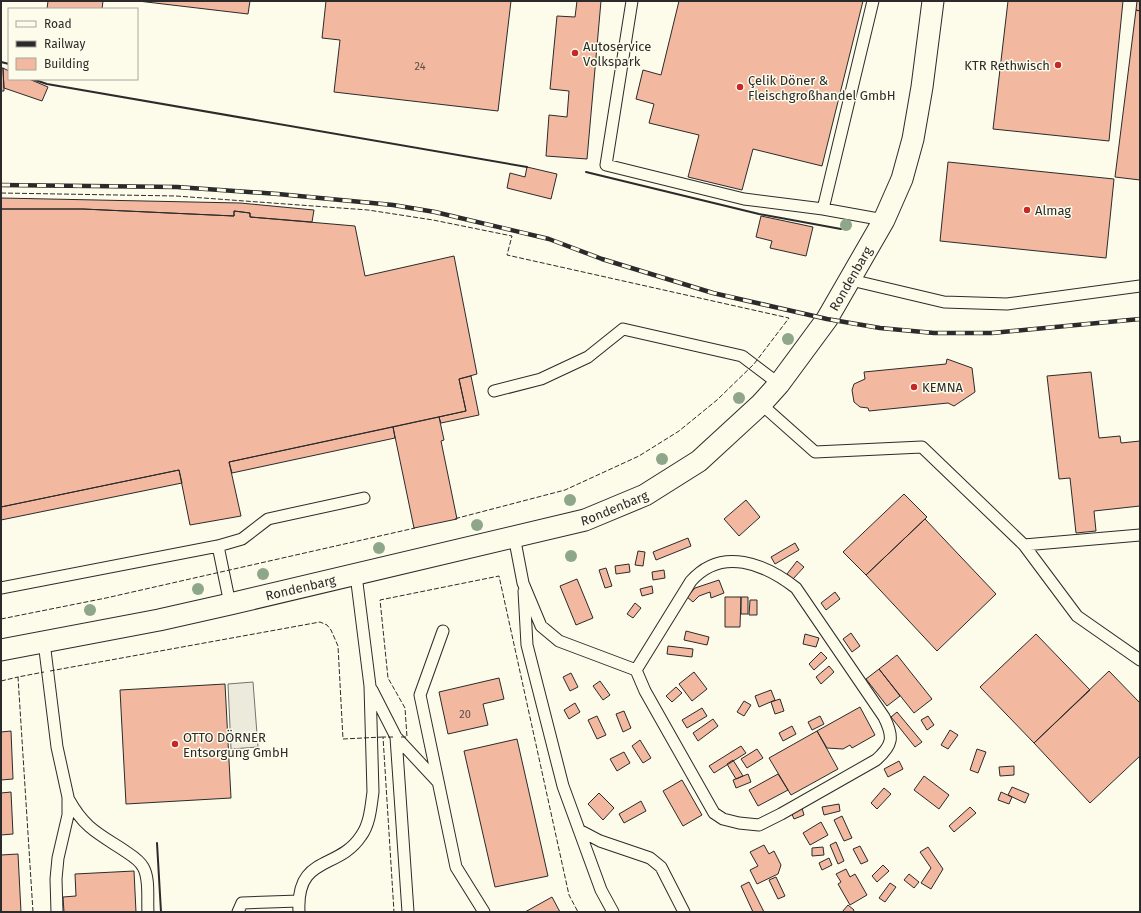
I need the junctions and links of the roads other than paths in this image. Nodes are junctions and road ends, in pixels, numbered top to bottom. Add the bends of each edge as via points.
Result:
1 (632, 1) edge
2 (873, 1) edge
3 (933, 1) edge
4 (823, 209) junction
5 (884, 220) junction
6 (851, 280) junction
7 (1140, 286) edge
8 (779, 384) junction
9 (494, 391) dead end
10 (761, 404) junction
11 (364, 498) dead end
12 (1140, 535) edge
13 (514, 536) junction
14 (1024, 545) junction
15 (218, 546) junction
16 (356, 575) junction
17 (523, 583) junction
18 (1, 588) edge
19 (230, 604) junction
20 (443, 631) dead end
21 (44, 642) junction
22 (1, 650) edge
23 (1140, 660) edge
24 (636, 670) junction
25 (370, 686) junction
26 (396, 737) junction
27 (437, 781) junction
28 (68, 797) junction
29 (579, 830) junction
30 (299, 906) edge
31 (57, 912) edge
32 (148, 912) edge
33 (238, 912) edge
34 (408, 912) edge
35 (484, 912) edge
36 (613, 912) edge
37 (684, 912) edge

1 - 4 lane via 606,165 744,199
2 - 4 lane
3 - 5 street, Rondenbarg via 913,138 902,179
4 - 5 lane
5 - 6 street, Rondenbarg
6 - 7 lane via 944,302 1006,304
6 - 8 street, Rondenbarg via 827,319
8 - 9 lane via 742,356 624,329 588,357 541,379
8 - 10 street, Rondenbarg
10 - 13 street, Rondenbarg via 699,460 645,495 585,520
10 - 14 lane via 816,452 922,447
11 - 15 lane via 268,519 242,539
12 - 14 lane
13 - 16 street, Rondenbarg
13 - 17 lane
14 - 23 lane via 1077,616
15 - 18 lane
15 - 19 lane
16 - 19 street, Rondenbarg
16 - 25 lane
17 - 24 lane via 541,626 559,641
17 - 29 lane via 527,645 563,786
19 - 21 street, Rondenbarg
20 - 27 lane via 420,696
21 - 22 street, Rondenbarg
21 - 28 lane via 57,746
24 - 24 lane via 645,692 714,813 723,819 759,825 876,760 886,751 891,740 884,717 796,588 781,576 746,562 711,565 699,572
25 - 26 lane
25 - 30 lane via 373,792 366,825 356,843 310,872 300,890
26 - 27 lane
26 - 34 lane
27 - 35 lane via 456,867
28 - 31 lane via 68,815 58,858
28 - 32 lane via 78,816 92,829 143,866 146,875
29 - 36 lane via 601,890
29 - 37 lane via 600,841 650,858 661,867
30 - 33 lane via 242,903

